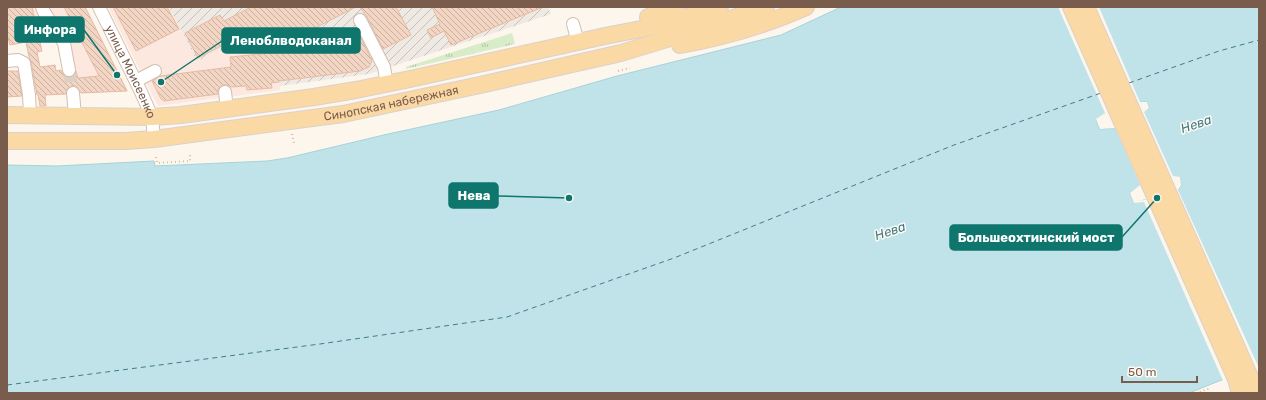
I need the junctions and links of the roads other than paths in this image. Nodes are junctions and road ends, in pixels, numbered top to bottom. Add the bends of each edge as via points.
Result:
1 (42, 7) edge
2 (99, 7) edge
3 (676, 7) edge
4 (720, 7) edge
5 (766, 7) edge
6 (806, 7) edge
7 (1071, 7) edge
8 (1086, 7) edge
9 (360, 20) dead end
10 (573, 24) dead end
11 (605, 36) junction
12 (578, 42) junction
13 (647, 46) junction
14 (7, 61) edge
15 (69, 70) tunnel mouth
16 (155, 71) dead end
17 (136, 81) junction
18 (387, 84) junction
19 (225, 92) dead end
20 (74, 93) tunnel mouth
21 (227, 109) junction
22 (7, 115) edge
23 (30, 115) junction
24 (75, 116) junction
25 (152, 117) junction
26 (154, 139) junction
27 (7, 141) edge
28 (1240, 393) edge
29 (1257, 393) edge

1 - 15 street via 64,43
2 - 17 street, улица Моисеенко
3 - 11 main road via 664,13 622,24
4 - 11 main road, Синопская набережная via 671,22
5 - 13 main road, Синопская набережная
6 - 13 main road via 784,17 726,35 666,48
7 - 28 main road
8 - 29 main road
9 - 18 street via 384,67
10 - 12 street
11 - 12 main road, Синопская набережная
12 - 18 main road, Синопская набережная
13 - 26 main road, Синопская набережная via 591,61 343,114
14 - 23 street via 18,60 24,63
16 - 17 street
17 - 25 street, улица Моисеенко
18 - 21 main road, Синопская набережная
19 - 21 street
20 - 24 street
21 - 25 main road, Синопская набережная
22 - 23 main road, Синопская набережная
23 - 24 main road, Синопская набережная
24 - 25 main road, Синопская набережная
25 - 26 street, улица Моисеенко
26 - 27 main road, Синопская набережная

